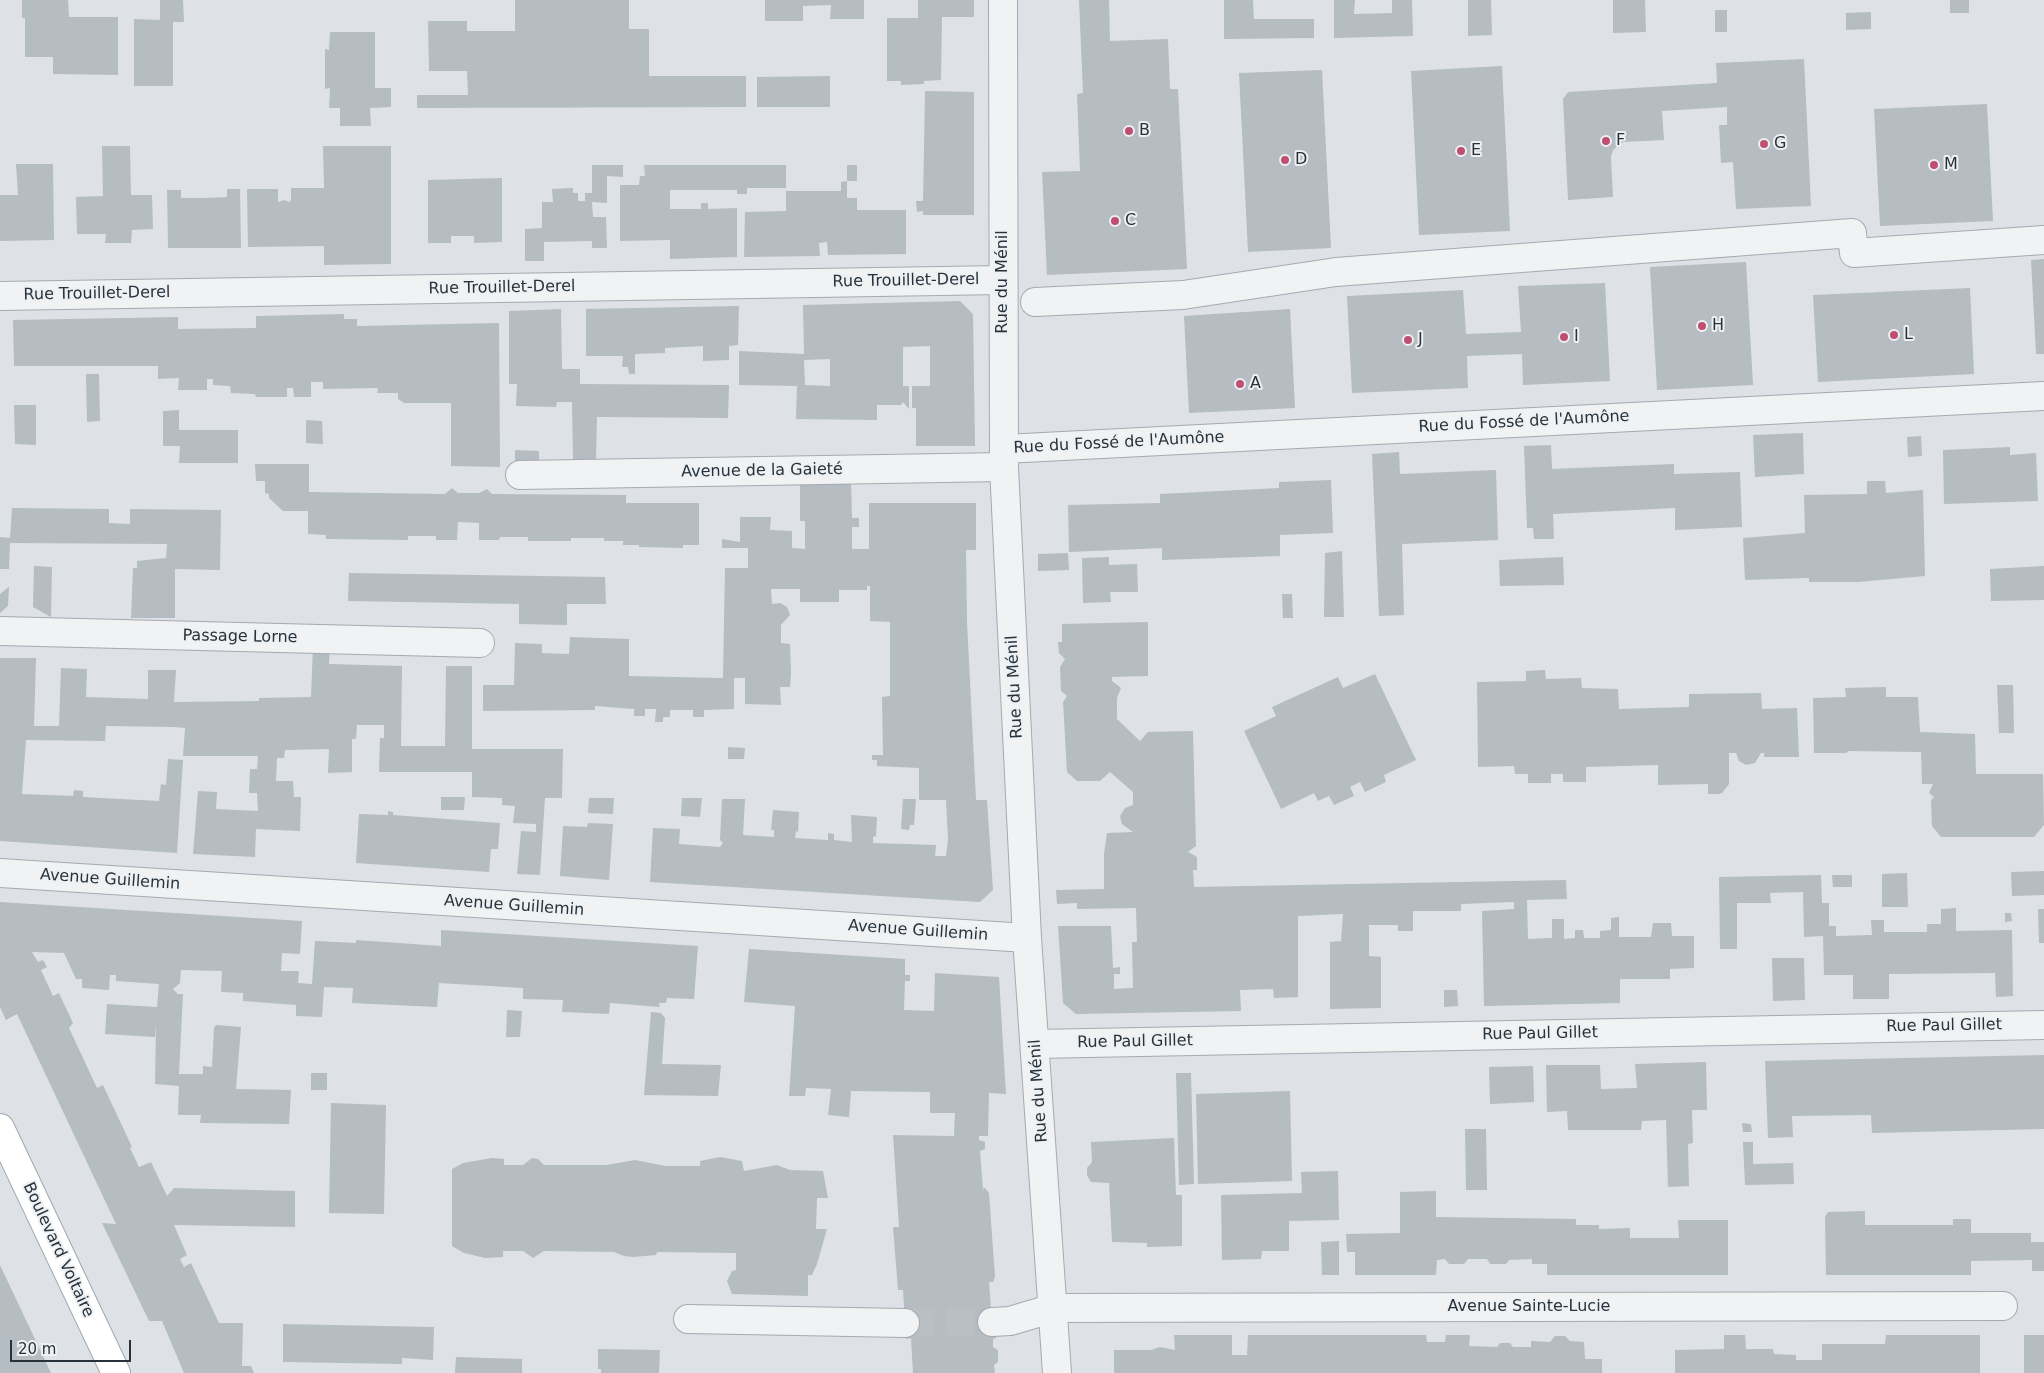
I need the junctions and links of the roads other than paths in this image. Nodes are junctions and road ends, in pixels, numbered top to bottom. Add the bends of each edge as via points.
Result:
1 (1003, 0) edge
2 (2044, 240) edge
3 (1003, 280) junction
4 (0, 296) edge
5 (1035, 302) dead end
6 (2044, 396) edge
7 (1004, 458) junction
8 (520, 475) dead end
9 (0, 632) edge
10 (480, 643) dead end
11 (0, 873) edge
12 (1027, 938) junction
13 (2044, 1024) edge
14 (1035, 1044) junction
15 (0, 1128) edge
16 (2003, 1306) dead end
17 (1054, 1308) junction
18 (688, 1319) dead end
19 (992, 1322) tunnel mouth
20 (905, 1323) tunnel mouth
21 (116, 1373) edge
22 (1057, 1373) edge

1 - 3 street, Rue du Ménil
2 - 5 street via 1854,253 1852,234 1336,272 1183,295
3 - 4 street, Rue Trouillet-Derel
3 - 7 street, Rue du Ménil
6 - 7 street, Rue du Fossé de l'Aumône
7 - 8 street, Avenue de la Gaieté
7 - 12 street, Rue du Ménil
9 - 10 street, Passage Lorne
11 - 12 street, Avenue Guillemin
12 - 14 street, Rue du Ménil
13 - 14 street, Rue Paul Gillet
14 - 17 street, Rue du Ménil
15 - 21 main road, Boulevard Voltaire
16 - 17 street, Avenue Sainte-Lucie
17 - 19 street, Avenue Sainte-Lucie via 1010,1321
17 - 22 street, Rue du Ménil
18 - 20 street

